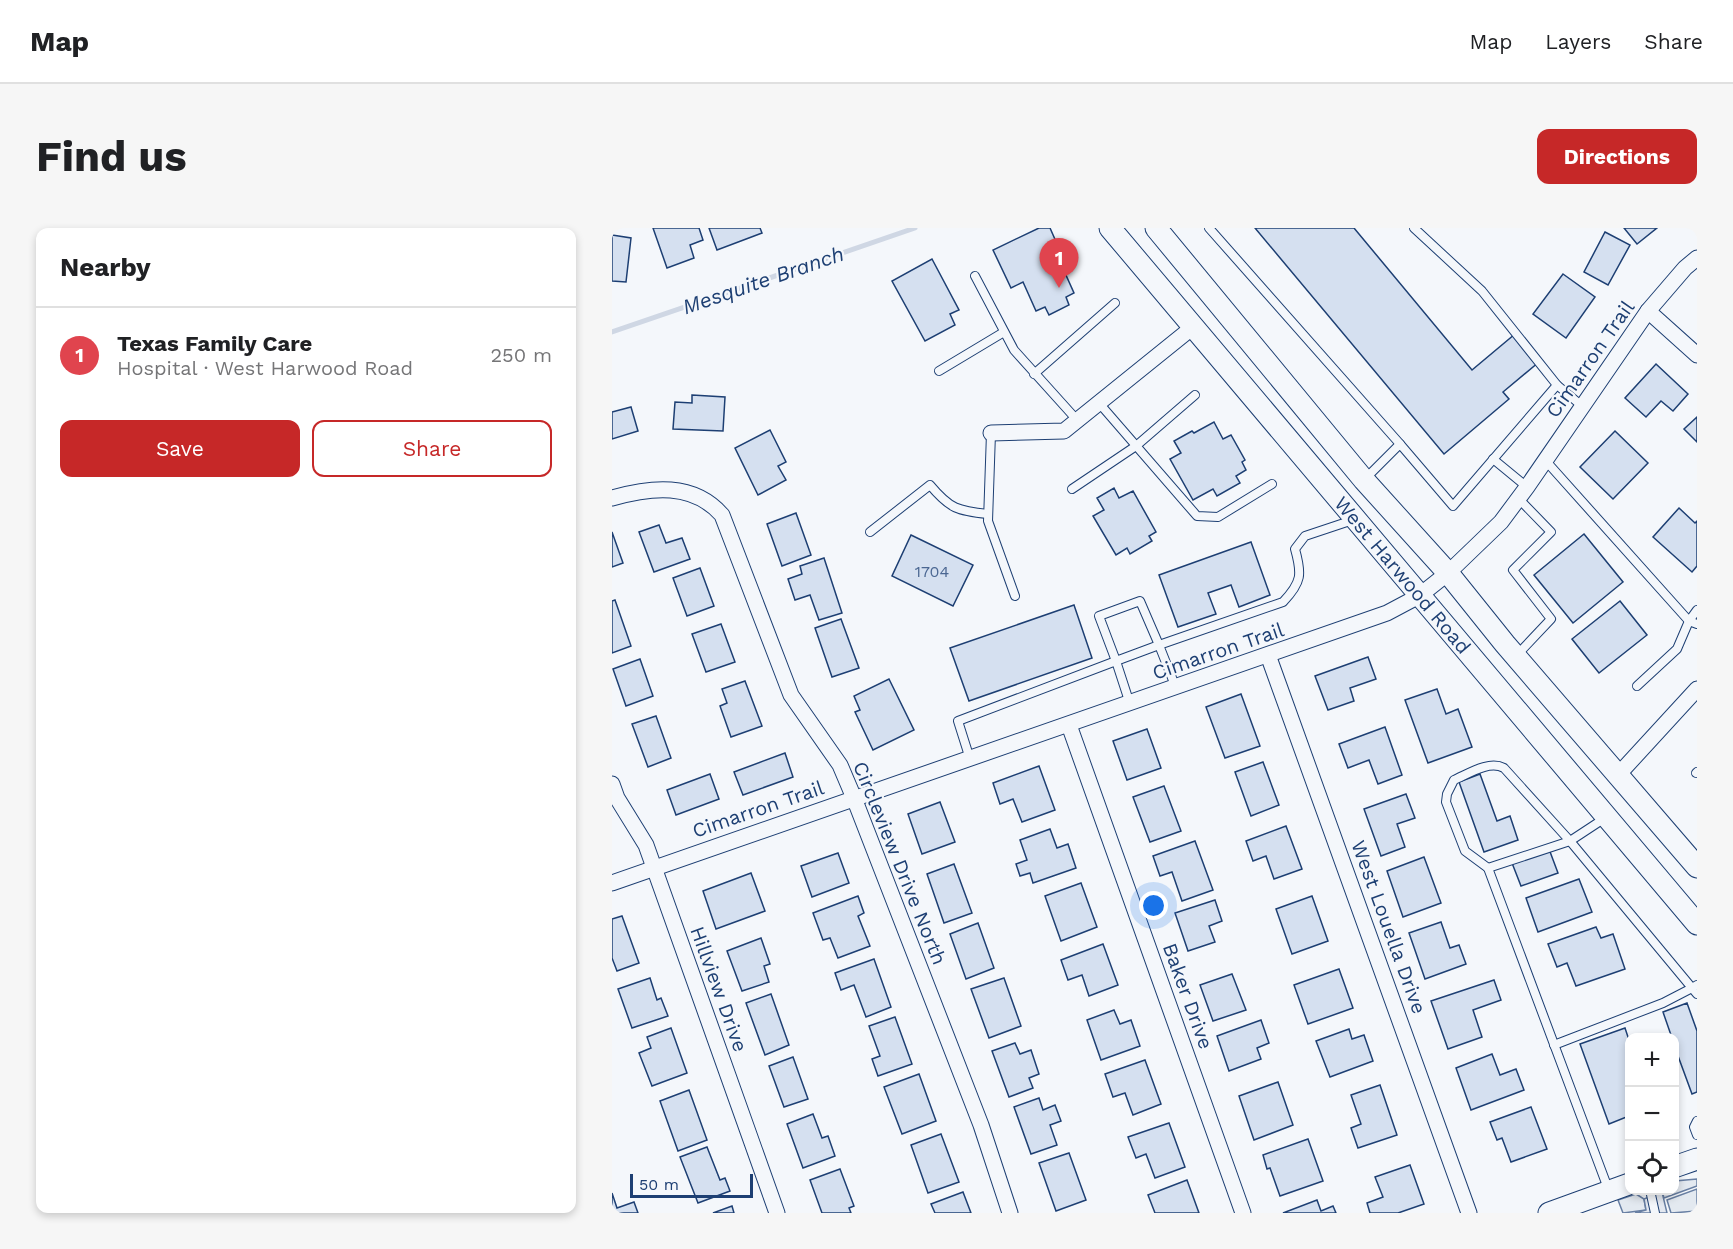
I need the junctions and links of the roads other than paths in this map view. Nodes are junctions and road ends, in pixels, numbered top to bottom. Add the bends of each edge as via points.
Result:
1 (1110, 228) edge
2 (1209, 228) edge
3 (1414, 228) edge
4 (1163, 233) edge
5 (1697, 258) edge
6 (975, 276) dead end
7 (1115, 303) dead end
8 (1648, 311) junction
9 (1193, 327) junction
10 (1004, 332) junction
11 (1697, 355) edge
12 (939, 371) dead end
13 (1034, 374) junction
14 (1557, 385) junction
15 (1195, 395) dead end
16 (1099, 403) junction
17 (1582, 406) junction
18 (1077, 420) junction
19 (990, 433) joint
20 (1400, 444) junction
21 (1136, 446) junction
22 (1493, 459) junction
23 (1545, 460) junction
24 (1364, 480) junction
25 (1272, 484) dead end
26 (1072, 489) dead end
27 (1522, 493) junction
28 (612, 498) edge
29 (988, 514) junction
30 (1355, 520) junction
31 (870, 532) dead end
32 (1448, 573) junction
33 (1015, 596) dead end
34 (1419, 596) junction
35 (1697, 610) edge
36 (1693, 623) edge
37 (1159, 645) junction
38 (1268, 655) junction
39 (1515, 656) junction
40 (1116, 661) junction
41 (1637, 686) dead end
42 (1176, 688) junction
43 (1697, 689) edge
44 (1130, 704) junction
45 (1069, 725) junction
46 (970, 759) junction
47 (1617, 775) junction
48 (612, 784) edge
49 (854, 798) junction
50 (1607, 817) junction
51 (1570, 841) junction
52 (1697, 867) edge
53 (654, 868) junction
54 (1488, 868) junction
55 (612, 883) edge
56 (1697, 924) edge
57 (1695, 989) edge
58 (1554, 1045) junction
59 (1697, 1121) edge
60 (1697, 1135) edge
61 (1697, 1159) edge
62 (1679, 1165) edge
63 (1625, 1185) edge
64 (1609, 1191) junction
65 (1651, 1195) edge
66 (777, 1213) edge
67 (1010, 1213) edge
68 (1243, 1213) edge
69 (1469, 1213) edge
70 (1549, 1213) edge
71 (1655, 1213) edge

1 - 9 main road, West Harwood Road
2 - 20 lane
3 - 14 lane via 1482,291
4 - 24 main road, West Harwood Road
5 - 8 street, Cimarron Trail
6 - 10 lane
7 - 13 lane
8 - 11 street
8 - 17 street, Cimarron Trail
9 - 16 street
9 - 30 main road, West Harwood Road
10 - 12 lane
10 - 13 lane
13 - 18 lane
14 - 17 lane
14 - 22 lane
15 - 21 lane
16 - 18 street
16 - 21 lane
17 - 23 street, Cimarron Trail
18 - 19 street via 1064,431
19 - 29 lane
20 - 22 lane via 1453,506
20 - 24 lane
21 - 25 lane via 1197,516 1218,517
21 - 26 lane
22 - 27 lane
23 - 27 street, Cimarron Trail
23 - 36 lane
24 - 32 main road, West Harwood Road
27 - 32 street, Cimarron Trail via 1501,522
27 - 39 lane via 1551,532 1513,570 1551,619
28 - 49 street, Circleview Drive North via 670,489 712,504 722,516 791,695 840,765
29 - 31 lane via 962,511 943,501 930,485
29 - 33 lane
30 - 34 main road, West Harwood Road
30 - 37 lane via 1305,536 1295,549 1301,571 1296,589 1283,602
32 - 34 street, Cimarron Trail
32 - 39 main road, West Harwood Road
34 - 38 street, Cimarron Trail via 1386,614
34 - 50 main road, West Harwood Road
35 - 36 lane
36 - 41 lane via 1677,649
37 - 40 lane
37 - 40 lane via 1140,601 1109,612 1099,616
37 - 42 lane
38 - 42 street, Cimarron Trail
38 - 69 street, West Louella Drive
39 - 47 main road, West Harwood Road
40 - 44 lane
40 - 46 lane via 958,721
42 - 44 street, Cimarron Trail
43 - 47 street
44 - 45 street, Cimarron Trail
45 - 46 street, Cimarron Trail
45 - 68 street, Baker Drive
46 - 49 street, Cimarron Trail
47 - 52 main road, West Harwood Road
48 - 53 street, Hillview Drive via 646,845
49 - 53 street, Cimarron Trail
49 - 67 street, Circleview Drive North via 981,1125
50 - 51 lane
50 - 56 main road, West Harwood Road
51 - 54 lane
51 - 54 lane via 1504,768 1491,765 1454,780 1446,802 1465,851
51 - 57 lane
53 - 55 street, Cimarron Trail
53 - 66 street, Hillview Drive
54 - 58 lane
57 - 58 lane
58 - 64 lane
59 - 60 lane
61 - 62 main road
63 - 64 main road
64 - 70 main road
65 - 71 lane

